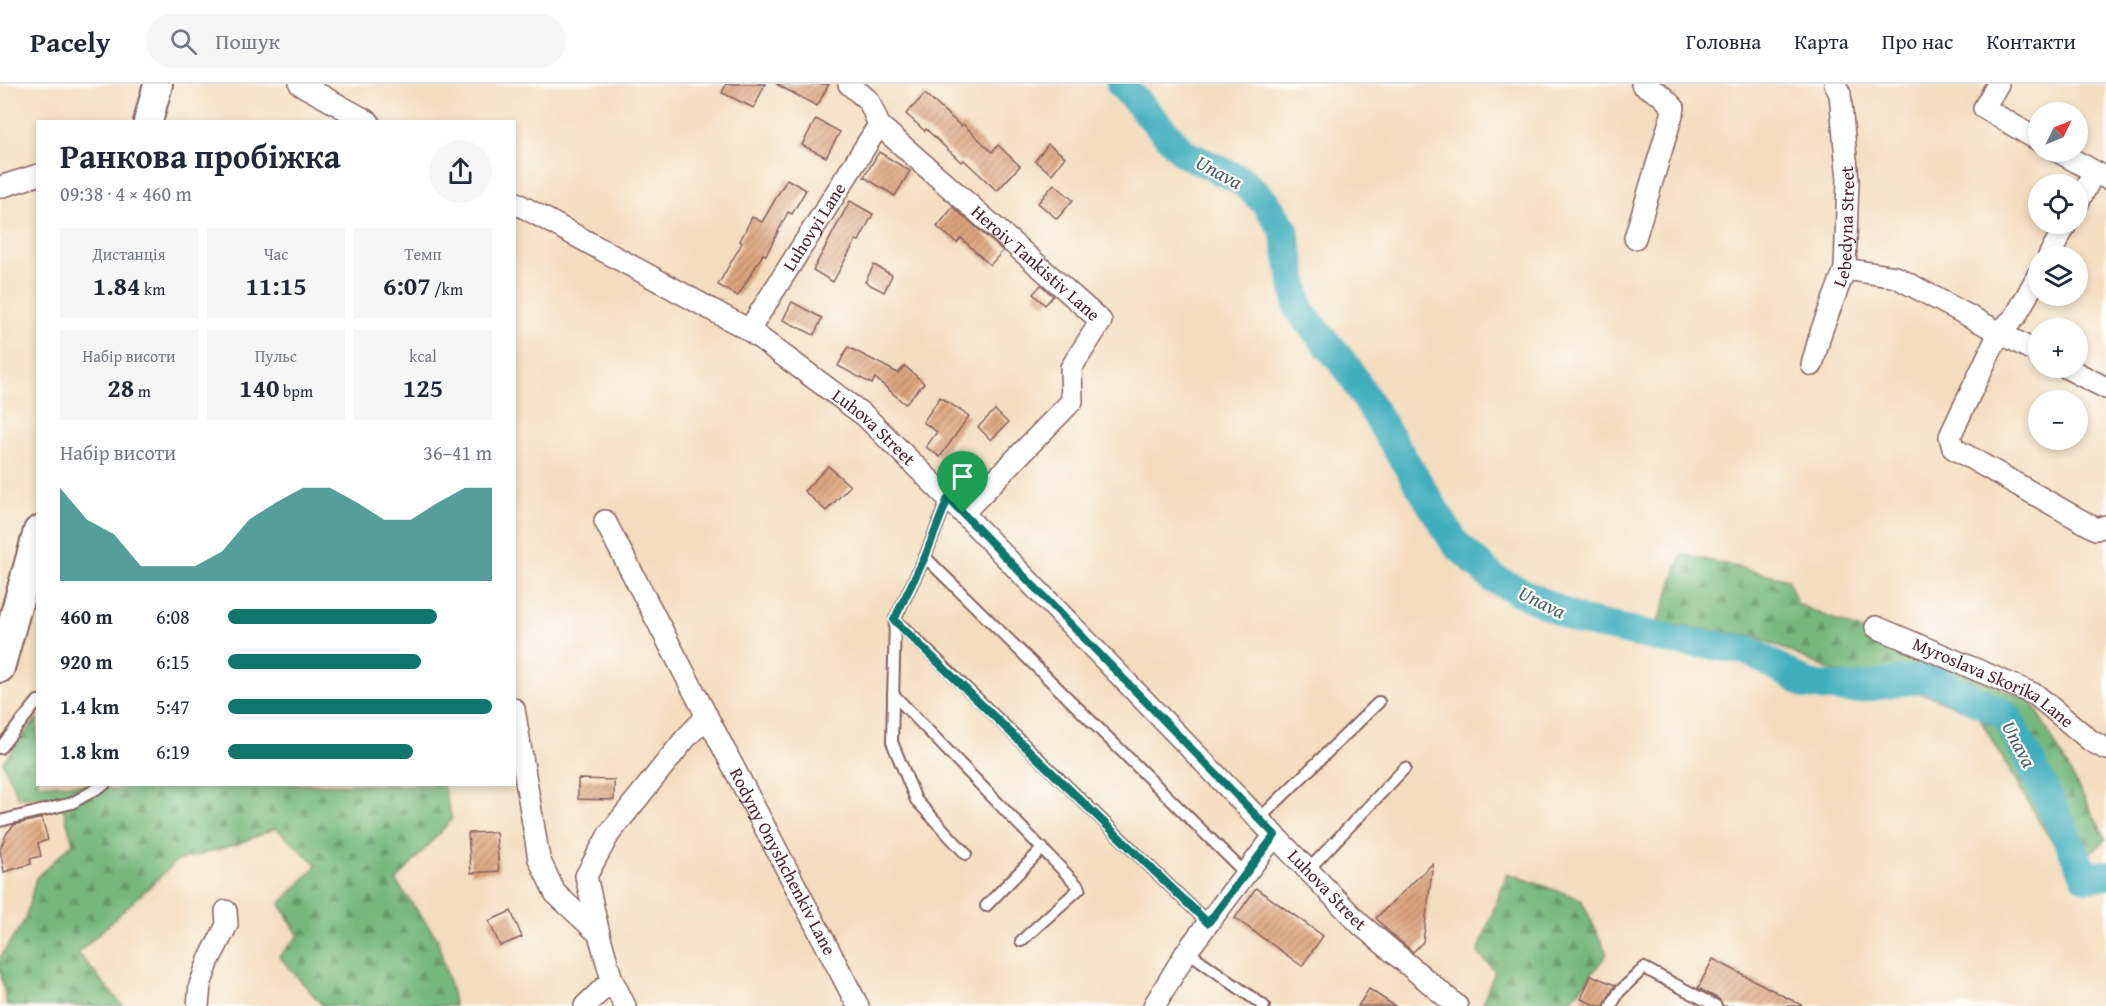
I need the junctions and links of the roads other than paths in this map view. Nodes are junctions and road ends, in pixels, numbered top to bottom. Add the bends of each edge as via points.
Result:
1 (158, 84) edge
2 (300, 84) edge
3 (849, 84) edge
4 (1642, 84) edge
5 (1998, 84) edge
6 (1839, 88) edge
7 (149, 120) edge
8 (365, 120) edge
9 (879, 125) junction
10 (2028, 134) edge
11 (2077, 162) edge
12 (2100, 175) edge
13 (36, 176) edge
14 (0, 187) edge
15 (2088, 190) edge
16 (516, 203) edge
17 (1635, 238) dead end
18 (1845, 269) junction
19 (2028, 294) edge
20 (749, 330) junction
21 (2000, 333) junction
22 (2028, 348) edge
23 (1812, 365) dead end
24 (2086, 378) edge
25 (2106, 388) edge
26 (948, 498) junction
27 (963, 513) junction
28 (605, 520) dead end
29 (2106, 526) edge
30 (36, 542) edge
31 (925, 557) junction
32 (894, 620) junction
33 (1876, 627) dead end
34 (0, 668) edge
35 (893, 694) junction
36 (1379, 702) dead end
37 (36, 703) edge
38 (707, 716) junction
39 (516, 722) edge
40 (0, 748) edge
41 (2106, 748) edge
42 (1405, 768) dead end
43 (102, 786) edge
44 (1259, 819) junction
45 (0, 821) edge
46 (1275, 835) junction
47 (1042, 848) junction
48 (966, 854) dead end
49 (1308, 870) junction
50 (1246, 873) junction
51 (986, 906) dead end
52 (226, 911) dead end
53 (1208, 923) junction
54 (600, 934) junction
55 (1020, 941) dead end
56 (1187, 951) junction
57 (612, 980) junction
58 (198, 1006) edge
59 (585, 1006) edge
60 (625, 1006) edge
61 (858, 1006) edge
62 (1155, 1006) edge
63 (1264, 1006) edge
64 (1457, 1006) edge
65 (1611, 1006) edge
66 (1716, 1006) edge

1 - 7 main road
2 - 8 street
3 - 9 street, Heroiv Tankistiv Lane via 869,101
4 - 17 street via 1674,108
5 - 10 street via 1984,108
6 - 18 street, Lebedyna Street via 1848,180
9 - 20 street, Luhovyi Lane
9 - 27 street, Heroiv Tankistiv Lane via 1101,321 1071,368 1072,401
11 - 12 street
12 - 15 street
13 - 14 street
16 - 20 street, Luhova Street
18 - 21 street via 1896,277
18 - 23 street, Lebedyna Street
19 - 21 street via 2016,316
20 - 26 street, Luhova Street via 865,416
21 - 22 street
21 - 29 street via 1950,436 1953,448 2096,529
24 - 25 street
26 - 27 street, Luhova Street
26 - 31 lane
27 - 44 street, Luhova Street
28 - 38 street, Rodyny Onyshchenkiv Lane
30 - 34 main road
31 - 32 lane
31 - 50 lane
32 - 35 lane
32 - 53 lane
33 - 41 street, Myroslava Skorika Lane via 2036,695 2091,741
35 - 47 lane
35 - 48 lane via 892,742 916,800
36 - 44 lane
37 - 40 lane
38 - 54 street via 609,834 586,876
38 - 61 street, Rodyny Onyshchenkiv Lane
39 - 54 street via 539,859 555,893
42 - 49 lane
43 - 45 lane via 72,803
44 - 46 street, Luhova Street
46 - 49 street, Luhova Street
46 - 50 street
47 - 51 lane
47 - 55 lane via 1080,888
49 - 64 street, Luhova Street via 1360,924
50 - 53 street
52 - 58 street via 227,925 200,985
53 - 56 street
54 - 57 street
56 - 62 street
56 - 63 lane
57 - 59 street
57 - 60 street
65 - 66 lane via 1619,992 1644,968

